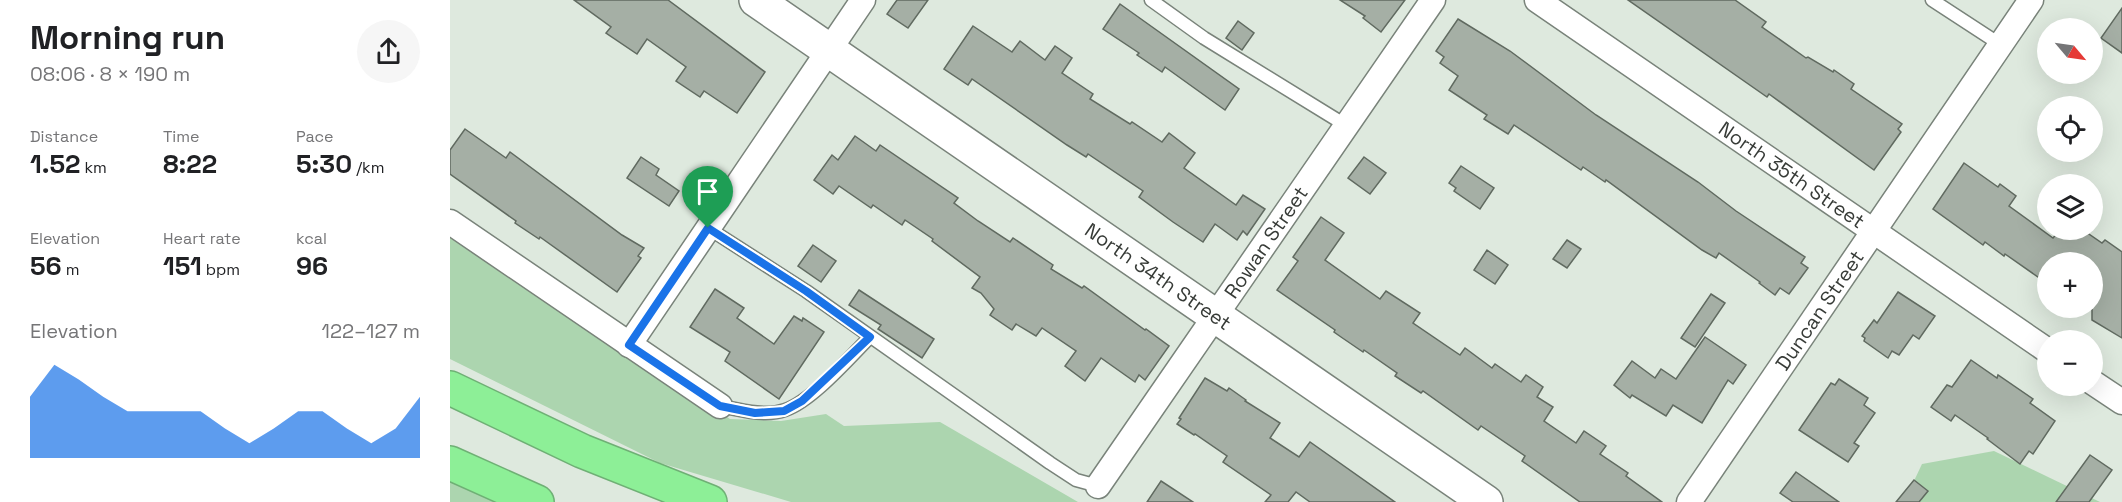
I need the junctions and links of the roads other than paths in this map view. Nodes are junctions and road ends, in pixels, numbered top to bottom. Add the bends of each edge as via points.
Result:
1 (756, 0) edge
2 (863, 0) edge
3 (1151, 0) edge
4 (1433, 0) edge
5 (1537, 0) edge
6 (1932, 0) edge
7 (2031, 0) edge
8 (2001, 45) junction
9 (828, 51) junction
10 (1347, 126) junction
11 (450, 222) edge
12 (708, 228) junction
13 (1873, 232) junction
14 (1216, 317) junction
15 (870, 337) junction
16 (2037, 344) edge
17 (629, 345) junction
18 (450, 388) edge
19 (2103, 389) edge
20 (2122, 402) edge
21 (720, 406) joint
22 (450, 462) edge
23 (1098, 486) joint
24 (537, 502) edge
25 (710, 502) edge
26 (1486, 502) edge
27 (1689, 502) edge

1 - 9 street, North 34th Street
2 - 9 street
3 - 10 lane via 1204,38
4 - 10 street, Rowan Street
5 - 13 street, North 35th Street
6 - 8 lane
7 - 8 street, Duncan Street
8 - 13 street, Duncan Street
9 - 12 street
9 - 14 street, North 34th Street
10 - 14 street, Rowan Street
11 - 17 street
12 - 15 lane
12 - 17 street
13 - 16 street, North 35th Street
13 - 27 street, Duncan Street
14 - 23 street, Rowan Street
14 - 26 street, North 34th Street
15 - 21 lane via 802,401 784,411 755,413
15 - 23 lane via 1076,480
17 - 21 street
18 - 25 highway via 582,451
19 - 20 street
22 - 24 highway

